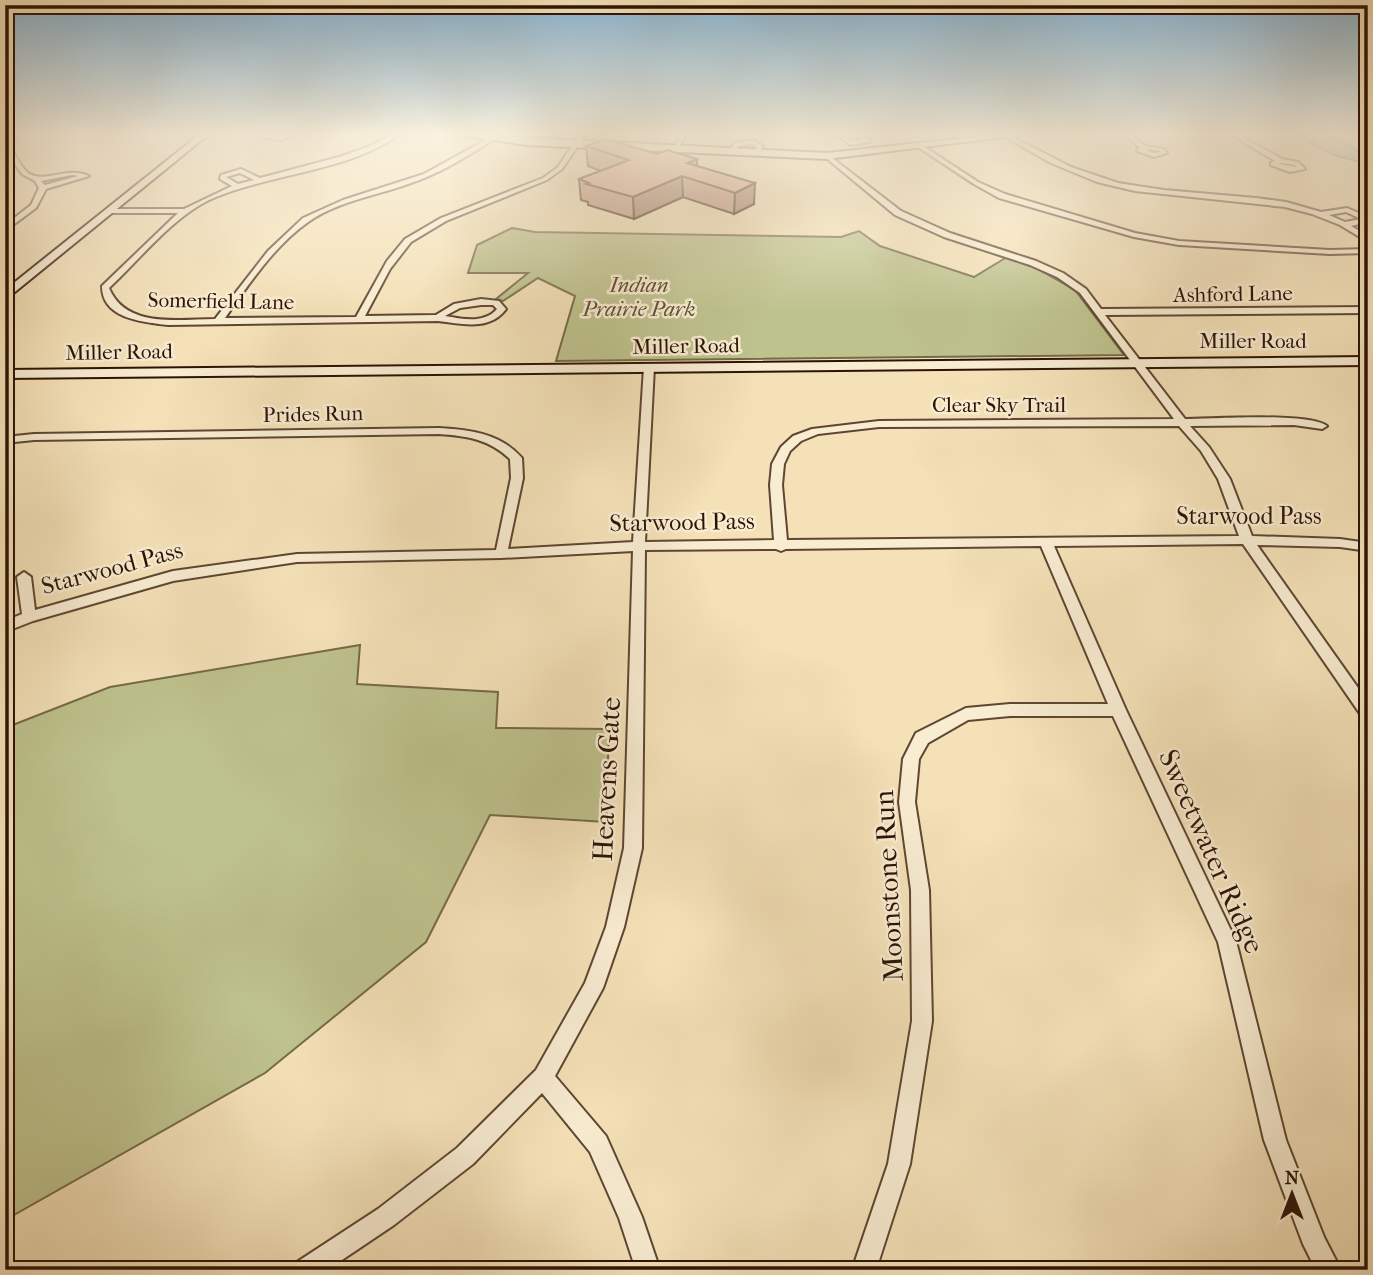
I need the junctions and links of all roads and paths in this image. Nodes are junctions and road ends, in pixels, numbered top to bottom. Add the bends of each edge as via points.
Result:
1 (42, 194) edge
2 (132, 194) edge
3 (218, 194) edge
4 (370, 194) edge
5 (510, 194) edge
6 (874, 194) edge
7 (997, 194) edge
8 (1196, 194) edge
9 (111, 211) junction
10 (186, 211) junction
11 (1319, 215) junction
12 (1344, 225) junction
13 (5, 229) edge
14 (1368, 240) edge
15 (1368, 251) edge
16 (5, 296) edge
17 (1368, 310) edge
18 (1099, 313) junction
19 (438, 318) junction
20 (359, 319) junction
21 (219, 320) junction
22 (1368, 361) edge
23 (1138, 363) junction
24 (649, 368) junction
25 (5, 374) edge
26 (1182, 423) junction
27 (1322, 426) dead end
28 (5, 440) edge
29 (1247, 540) junction
30 (1046, 543) junction
31 (639, 547) junction
32 (781, 547) junction
33 (1368, 547) edge
34 (501, 554) junction
35 (24, 577) dead end
36 (29, 617) junction
37 (5, 627) edge
38 (1118, 710) junction
39 (1368, 714) edge
40 (543, 1077) junction
41 (305, 1270) edge
42 (648, 1270) edge
43 (864, 1270) edge
44 (1329, 1270) edge

1 - 13 street via 31,210
2 - 9 street
3 - 10 street, Somerfield Lane
4 - 21 street via 309,218 278,244
5 - 20 street via 411,238 396,253
6 - 18 street via 898,213 1060,275 1083,291
7 - 15 street via 1134,235 1179,243
8 - 11 street via 1234,196
9 - 10 street
9 - 16 street
10 - 21 street, Somerfield Lane via 105,288 109,302 119,312 140,319
11 - 12 street
11 - 12 street via 1339,210 1365,218
12 - 14 street
17 - 18 street, Ashford Lane
18 - 23 street
19 - 19 street, Somerfield Lane via 493,319 502,309 496,303 465,304
19 - 20 street, Somerfield Lane
20 - 21 street, Somerfield Lane
22 - 23 street, Miller Road
23 - 24 street, Miller Road
23 - 26 street
24 - 25 street, Miller Road
24 - 31 street, Heavens Gate
26 - 27 street, Clear Sky Trail
26 - 29 street via 1224,479
26 - 32 street, Clear Sky Trail via 879,424 813,431 793,438 776,462
28 - 34 street, Prides Run via 471,433 500,442 516,457 517,478
29 - 30 street, Starwood Pass
29 - 33 street, Starwood Pass
29 - 39 street
30 - 32 street, Starwood Pass
30 - 38 street, Sweetwater Ridge
31 - 32 street, Starwood Pass
31 - 34 street, Starwood Pass
31 - 40 street, Heavens Gate via 633,848 615,927 593,988
34 - 36 street, Starwood Pass via 297,558 173,576
35 - 36 street
36 - 37 street, Starwood Pass
38 - 43 street, Moonstone Run via 966,714 922,738 911,759 907,802 920,890 922,1021 899,1164
38 - 44 street, Sweetwater Ridge via 1227,941 1275,1140
40 - 41 street, Heavens Gate via 465,1156 386,1217
40 - 42 street via 598,1144

